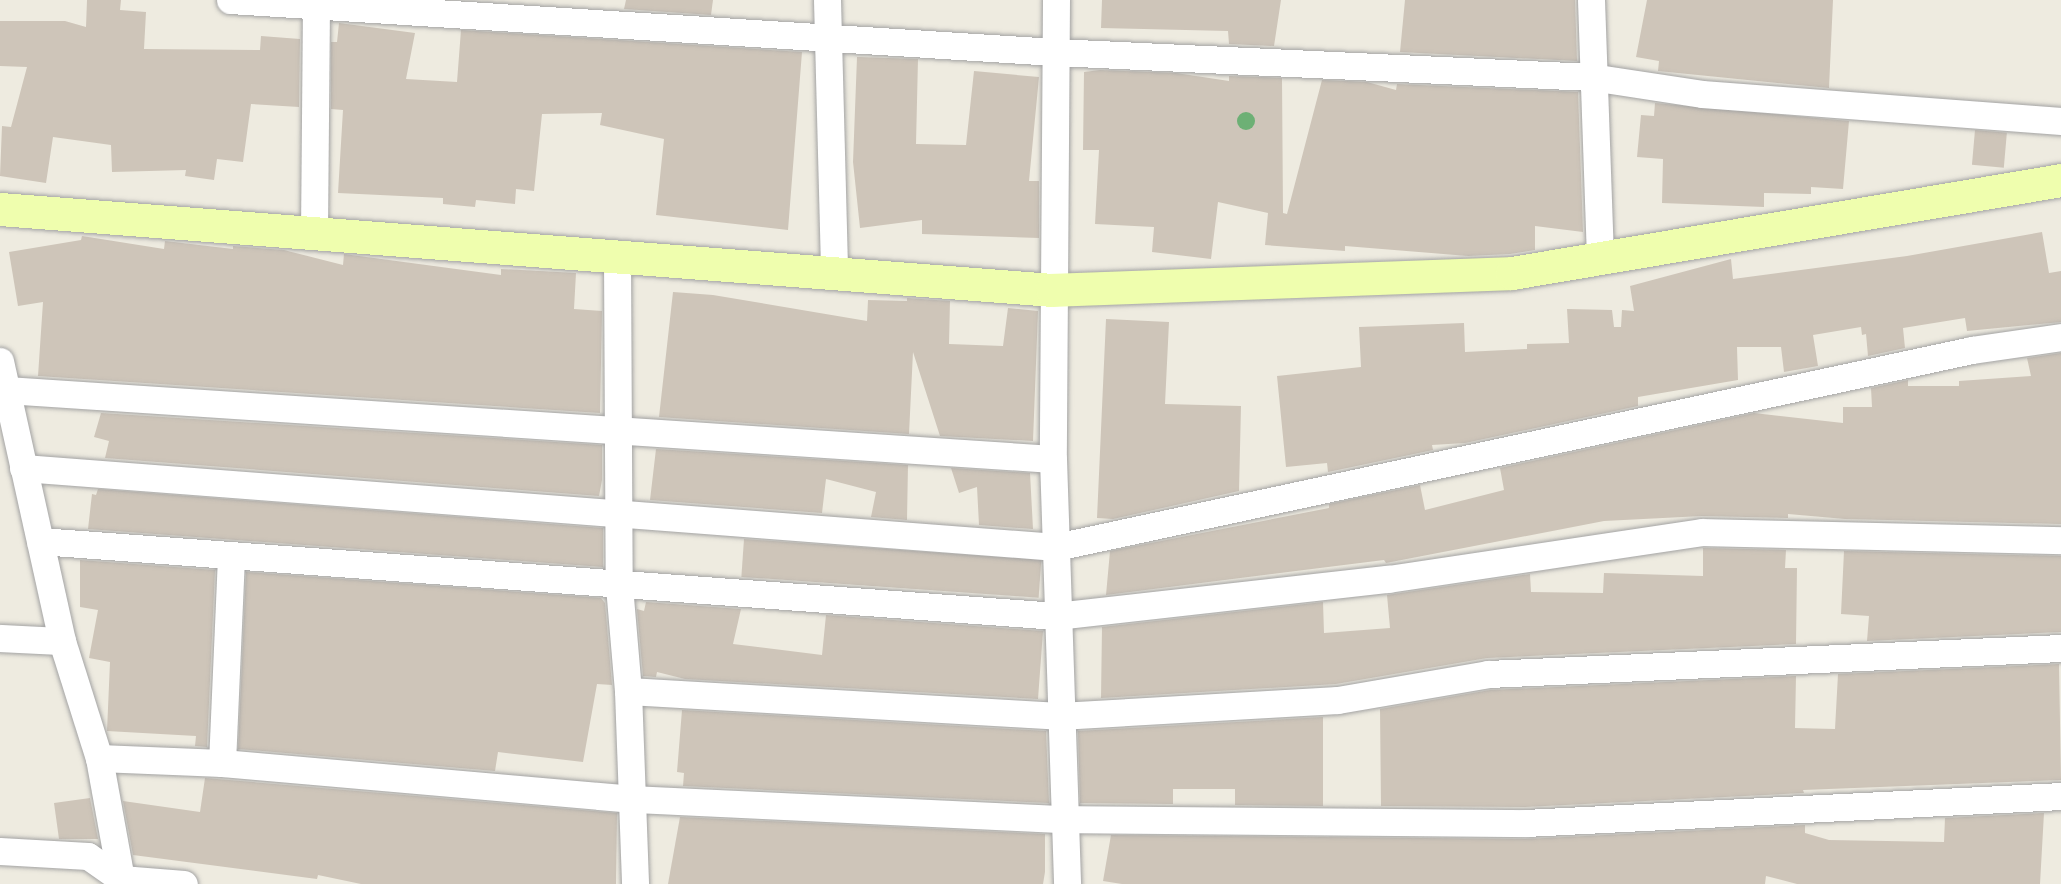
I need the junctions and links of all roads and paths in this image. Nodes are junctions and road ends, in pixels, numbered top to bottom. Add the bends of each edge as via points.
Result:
1 (230, 0) edge
2 (826, 0) edge
3 (1056, 0) edge
4 (1591, 0) edge
5 (316, 3) edge
6 (827, 38) junction
7 (1055, 52) junction
8 (1592, 76) junction
9 (2061, 121) edge
10 (2061, 180) edge
11 (0, 209) edge
12 (314, 233) junction
13 (617, 257) junction
14 (1600, 258) junction
15 (834, 274) junction
16 (1053, 290) junction
17 (2061, 336) edge
18 (0, 361) edge
19 (6, 390) junction
20 (7, 421) edge
21 (615, 430) junction
22 (1053, 459) junction
23 (23, 468) junction
24 (619, 514) junction
25 (2061, 540) edge
26 (40, 541) junction
27 (1056, 547) junction
28 (231, 555) junction
29 (619, 586) junction
30 (1056, 616) junction
31 (0, 638) edge
32 (62, 642) junction
33 (2061, 648) edge
34 (628, 691) junction
35 (1059, 716) junction
36 (99, 758) junction
37 (222, 763) junction
38 (2061, 796) edge
39 (633, 799) junction
40 (1062, 819) junction
41 (0, 851) edge
42 (122, 881) edge
43 (184, 884) edge
44 (635, 884) edge
45 (1067, 884) edge

1 - 5 street
2 - 6 street
3 - 7 street
4 - 8 street
5 - 6 street
5 - 12 street
6 - 7 street
6 - 15 street
7 - 8 street
7 - 16 street
8 - 9 street via 1702,94
8 - 14 street
10 - 14 street
11 - 12 street
12 - 13 street
13 - 15 street
13 - 21 street
14 - 16 street via 1512,273
15 - 16 street
16 - 22 street
17 - 27 street via 1915,362
18 - 19 street
19 - 20 street
19 - 21 street
20 - 23 street
21 - 22 street
21 - 24 street
22 - 27 street
23 - 24 street
23 - 26 street
24 - 27 street
24 - 29 street
25 - 30 street via 1702,532 1388,579
26 - 28 street
26 - 32 street
27 - 30 street
28 - 29 street
28 - 37 street
29 - 30 street
29 - 34 street
30 - 35 street
31 - 32 street
32 - 36 street
33 - 35 street via 1488,674 1338,700
34 - 35 street
34 - 39 street
35 - 40 street
36 - 37 street
36 - 42 street
37 - 39 street
38 - 40 street via 1525,823
39 - 40 street
39 - 44 street
40 - 45 street
41 - 42 street via 88,856
42 - 43 street

